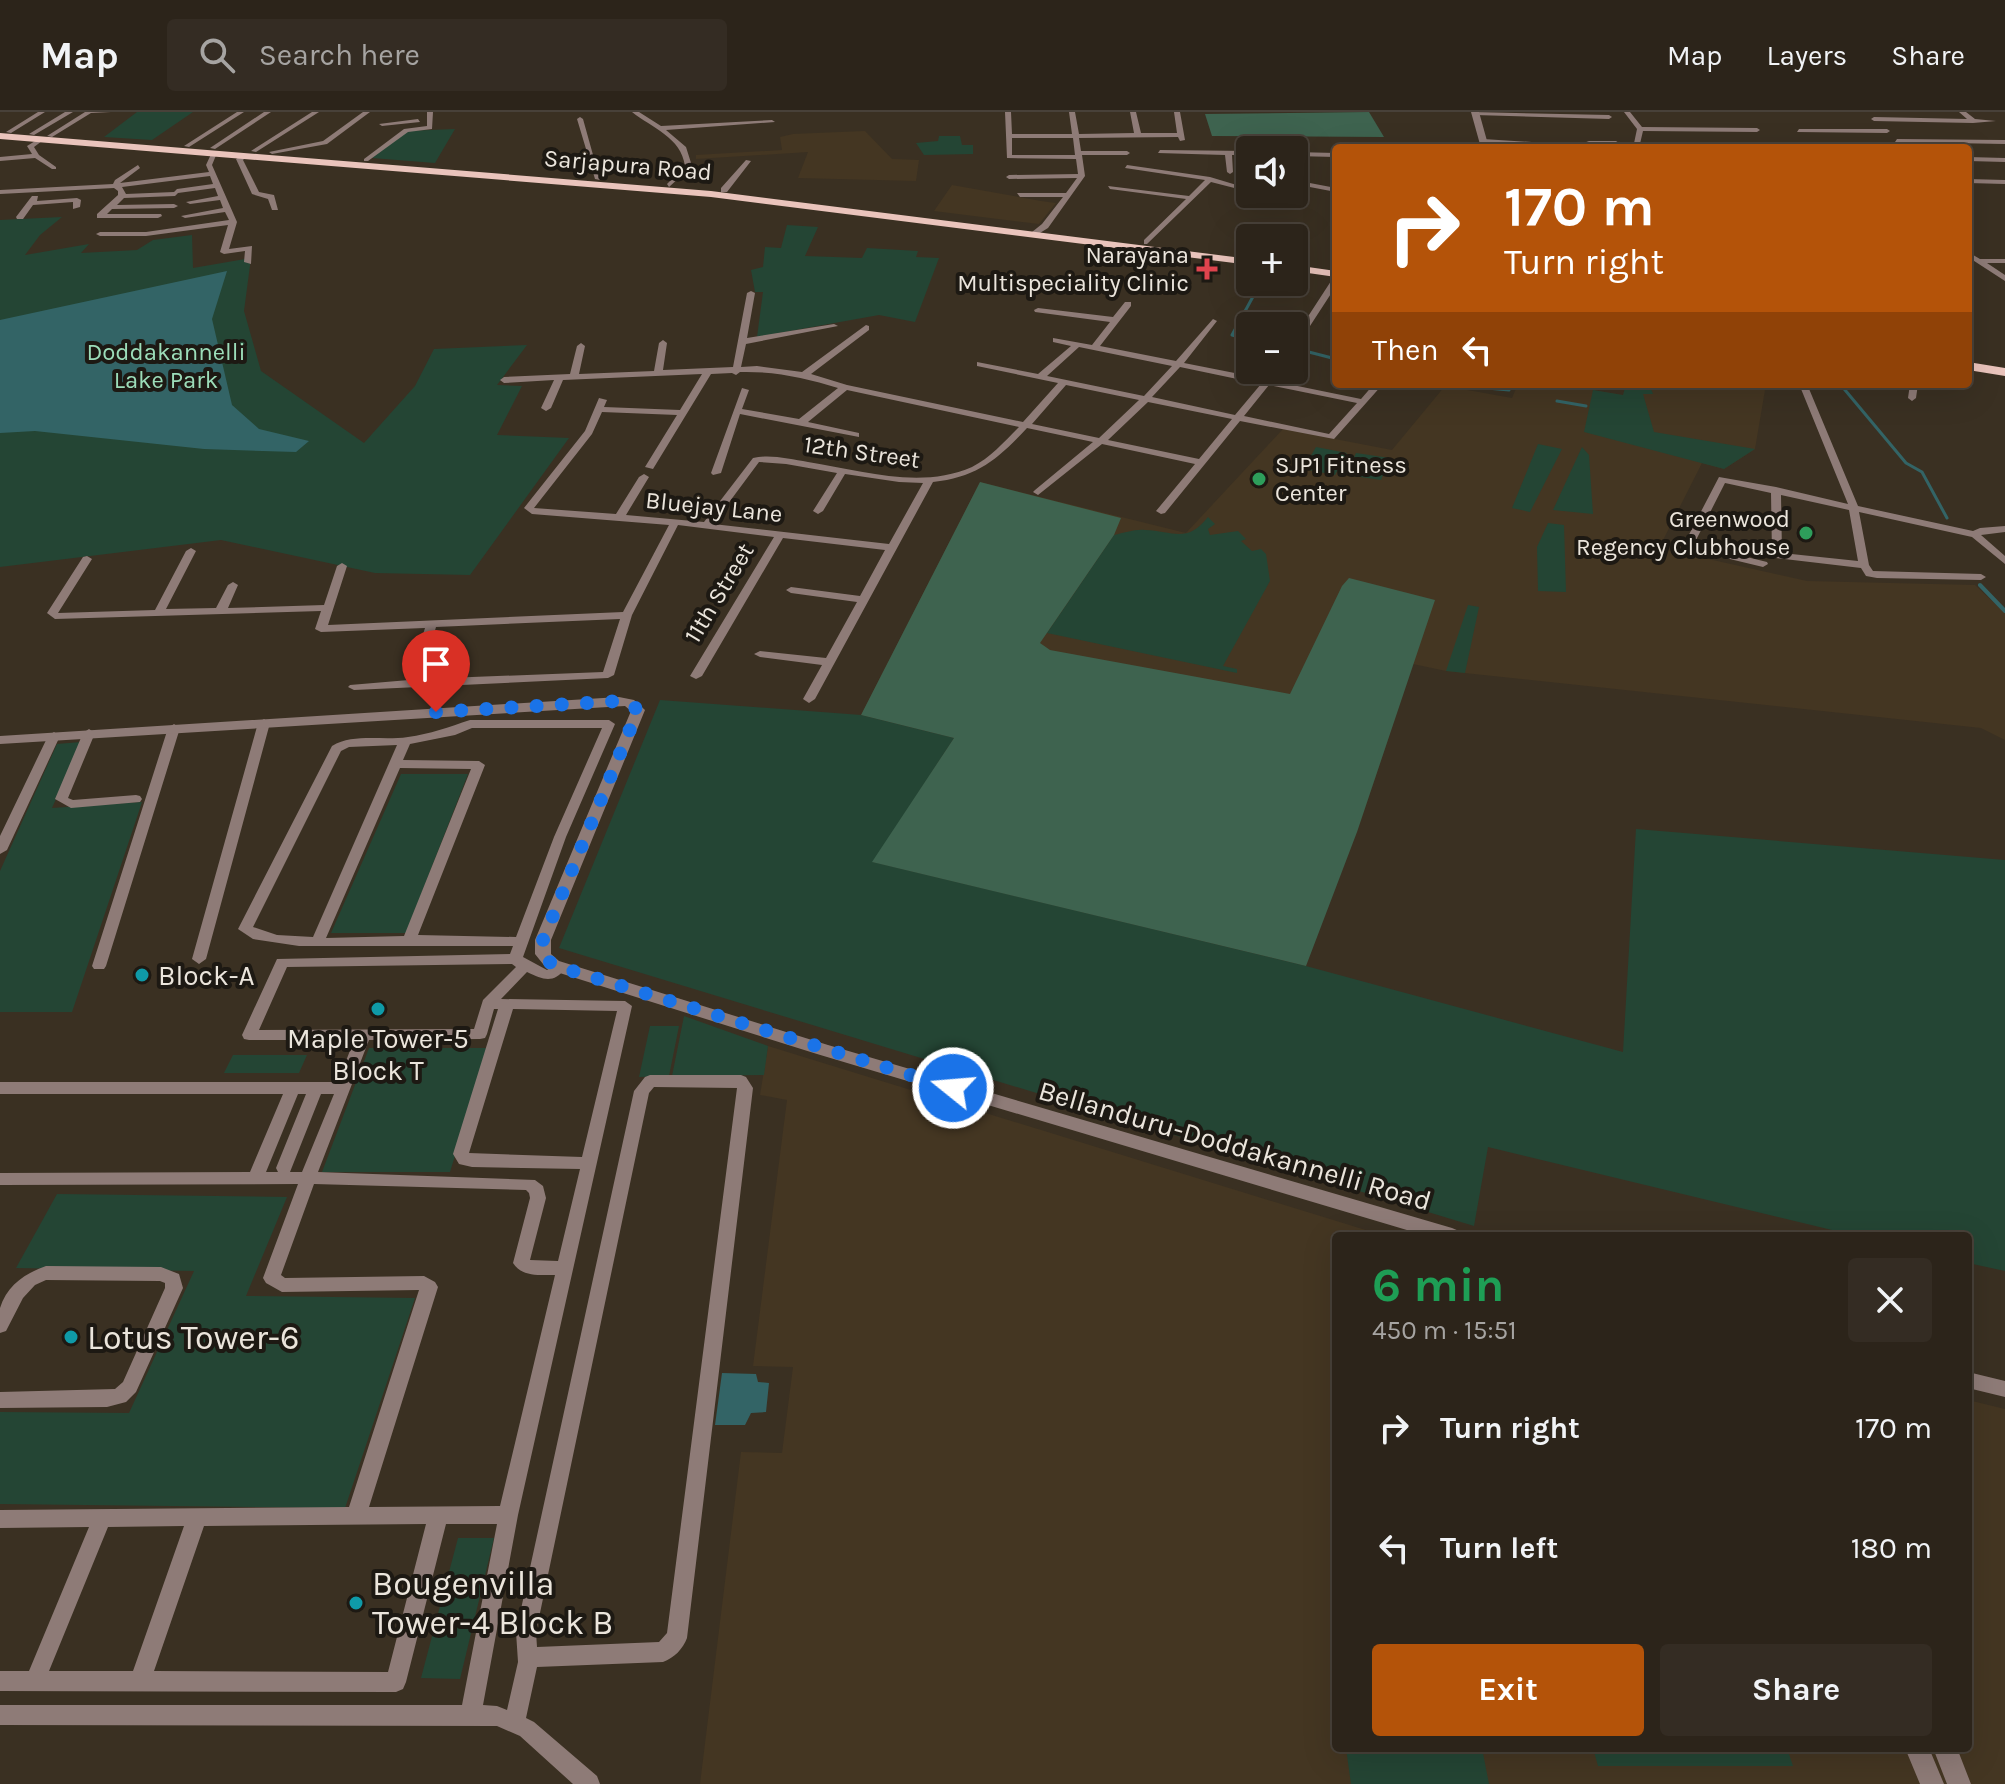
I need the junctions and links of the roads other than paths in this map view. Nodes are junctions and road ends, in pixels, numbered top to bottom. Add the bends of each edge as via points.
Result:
1 (42, 112) edge
2 (70, 112) edge
3 (91, 112) edge
4 (108, 112) edge
5 (222, 112) edge
6 (241, 112) edge
7 (268, 112) edge
8 (316, 112) edge
9 (367, 112) edge
10 (635, 112) edge
11 (1008, 112) edge
12 (1072, 112) edge
13 (1133, 112) edge
14 (1177, 112) edge
15 (1475, 112) edge
16 (1627, 112) edge
17 (1866, 112) edge
18 (1962, 112) edge
19 (430, 116) edge
20 (663, 117) dead end
21 (1609, 117) dead end
22 (644, 118) junction
23 (580, 119) dead end
24 (1874, 119) junction
25 (1973, 121) junction
26 (1993, 121) dead end
27 (772, 122) dead end
28 (382, 124) dead end
29 (660, 128) junction
30 (1640, 129) junction
31 (1757, 130) dead end
32 (1799, 131) dead end
33 (1887, 131) junction
34 (3, 133) edge
35 (1138, 135) junction
36 (1008, 136) junction
37 (1077, 136) junction
38 (41, 137) junction
39 (1897, 141) junction
40 (2005, 142) edge
41 (1616, 143) dead end
42 (1484, 144) edge
43 (1588, 144) edge
44 (1637, 144) edge
45 (1900, 144) edge
46 (182, 146) junction
47 (213, 150) junction
48 (272, 152) junction
49 (1160, 152) dead end
50 (1228, 152) junction
51 (1236, 152) edge
52 (249, 153) junction
53 (1127, 153) dead end
54 (1308, 154) edge
55 (1080, 155) junction
56 (1332, 155) edge
57 (36, 156) junction
58 (0, 159) edge
59 (1972, 159) edge
60 (366, 160) junction
61 (2005, 160) edge
62 (748, 161) dead end
63 (138, 167) dead end
64 (1127, 167) dead end
65 (54, 168) dead end
66 (446, 170) junction
67 (1230, 172) dead end
68 (213, 174) junction
69 (1082, 176) junction
70 (1009, 177) dead end
71 (598, 179) junction
72 (1210, 179) junction
73 (18, 181) dead end
74 (1972, 181) edge
75 (2005, 182) edge
76 (218, 185) junction
77 (669, 185) junction
78 (1308, 185) edge
79 (116, 186) junction
80 (1236, 186) edge
81 (1110, 187) dead end
82 (1332, 189) edge
83 (724, 190) junction
84 (2, 192) edge
85 (41, 192) junction
86 (1020, 195) dead end
87 (1067, 195) junction
88 (122, 196) junction
89 (223, 197) junction
90 (1192, 198) junction
91 (190, 202) dead end
92 (32, 203) junction
93 (174, 206) dead end
94 (76, 207) dead end
95 (110, 207) junction
96 (275, 208) dead end
97 (228, 209) junction
98 (158, 216) dead end
99 (185, 216) dead end
100 (20, 217) dead end
101 (233, 222) junction
102 (1038, 231) junction
103 (100, 234) dead end
104 (1147, 242) junction
105 (1236, 257) edge
106 (1236, 257) edge
107 (1972, 257) edge
108 (1978, 261) junction
109 (2005, 261) edge
110 (248, 262) dead end
111 (1308, 266) edge
112 (1332, 267) edge
113 (1308, 269) edge
114 (1332, 276) edge
115 (2005, 279) edge
116 (1332, 283) edge
117 (751, 293) dead end
118 (1128, 304) dead end
119 (1038, 310) dead end
120 (1115, 320) junction
121 (1213, 321) dead end
122 (1308, 322) edge
123 (834, 326) dead end
124 (866, 328) dead end
125 (1056, 340) dead end
126 (741, 342) junction
127 (663, 343) dead end
128 (1077, 345) junction
129 (581, 346) dead end
130 (1094, 348) junction
131 (1972, 360) edge
132 (980, 364) dead end
133 (1181, 365) junction
134 (2005, 365) edge
135 (1972, 367) edge
136 (736, 372) junction
137 (2005, 372) edge
138 (707, 373) junction
139 (658, 375) junction
140 (804, 375) junction
141 (1236, 375) edge
142 (1040, 377) junction
143 (574, 378) junction
144 (559, 379) junction
145 (504, 380) dead end
146 (1064, 382) junction
147 (1265, 384) edge
148 (1281, 384) edge
149 (845, 387) junction
150 (1375, 388) edge
151 (1805, 388) edge
152 (1913, 388) edge
153 (745, 390) dead end
154 (1912, 398) dead end
155 (1147, 399) junction
156 (1360, 401) junction
157 (546, 408) dead end
158 (737, 411) junction
159 (683, 413) junction
160 (1236, 419) junction
161 (802, 422) junction
162 (1026, 424) junction
163 (856, 435) dead end
164 (1103, 442) junction
165 (1199, 462) junction
166 (843, 470) junction
167 (716, 473) dead end
168 (928, 482) junction
169 (1776, 490) junction
170 (1038, 492) dead end
171 (1852, 505) junction
172 (818, 511) dead end
173 (1161, 511) dead end
174 (619, 518) junction
175 (675, 522) junction
176 (707, 525) junction
177 (2005, 529) edge
178 (781, 533) junction
179 (1975, 535) junction
180 (892, 548) junction
181 (191, 551) dead end
182 (87, 559) dead end
183 (2005, 561) edge
184 (1763, 564) dead end
185 (1864, 565) junction
186 (342, 566) dead end
187 (1981, 577) dead end
188 (233, 585) dead end
189 (791, 590) dead end
190 (864, 600) junction
191 (326, 608) junction
192 (220, 612) junction
193 (159, 613) junction
194 (627, 615) junction
195 (431, 626) junction
196 (760, 654) dead end
197 (829, 662) junction
198 (696, 676) dead end
199 (414, 683) junction
200 (354, 687) dead end
201 (809, 699) dead end
202 (264, 723) junction
203 (174, 728) junction
204 (89, 733) junction
205 (54, 736) junction
206 (0, 740) edge
207 (405, 741) junction
208 (397, 764) junction
209 (136, 799) dead end
210 (7, 823) edge
211 (0, 850) edge
212 (409, 940) junction
213 (318, 941) junction
214 (522, 942) junction
215 (353, 953) dead end
216 (199, 959) dead end
217 (448, 961) junction
218 (520, 962) junction
219 (99, 966) dead end
220 (559, 968) junction
221 (488, 1004) junction
222 (507, 1005) junction
223 (364, 1034) junction
224 (0, 1088) edge
225 (293, 1088) junction
226 (316, 1088) junction
227 (344, 1088) junction
228 (587, 1163) junction
229 (284, 1168) dead end
230 (308, 1178) junction
231 (0, 1179) edge
232 (255, 1179) junction
233 (1438, 1232) edge
234 (566, 1268) junction
235 (0, 1326) edge
236 (1972, 1381) edge
237 (2005, 1389) edge
238 (0, 1400) edge
239 (508, 1515) junction
240 (438, 1516) junction
241 (356, 1517) junction
242 (197, 1518) junction
243 (0, 1519) edge
244 (102, 1519) junction
245 (528, 1662) junction
246 (35, 1680) junction
247 (0, 1681) edge
248 (140, 1682) junction
249 (0, 1715) edge
250 (471, 1716) junction
251 (515, 1722) junction
252 (1919, 1752) edge
253 (1947, 1752) edge
254 (589, 1784) edge
255 (1932, 1784) edge
256 (1959, 1784) edge

1 - 34 street
2 - 38 street
3 - 4 street
3 - 38 street
5 - 46 street
6 - 46 street
7 - 47 street
8 - 52 street
9 - 48 street via 325,143
10 - 22 street
11 - 36 street
12 - 37 street
13 - 35 street
14 - 35 street via 1182,137
15 - 21 street
15 - 42 street
16 - 30 street
17 - 24 street
18 - 25 street
19 - 28 street
19 - 60 street via 430,128 406,130
20 - 22 street
22 - 29 street
23 - 71 street
24 - 25 street
24 - 33 street
25 - 26 street
27 - 29 street
29 - 77 street via 680,144 690,163
30 - 31 street
30 - 44 street
32 - 33 street
33 - 39 street
34 - 38 main road, Sarjapura Road
35 - 37 street
36 - 37 street
36 - 55 street via 1009,157
37 - 55 street
38 - 46 main road, Sarjapura Road
38 - 47 main road, Sarjapura Road
38 - 57 street via 30,146
39 - 40 street
39 - 45 street
41 - 43 street
46 - 47 main road, Sarjapura Road
47 - 52 main road, Sarjapura Road
47 - 68 street
48 - 52 main road, Sarjapura Road
48 - 60 main road, Sarjapura Road
49 - 50 street
50 - 51 street
50 - 67 street
52 - 66 main road, Sarjapura Road
52 - 96 street via 239,159 256,194 271,197
53 - 55 street
54 - 56 street
55 - 69 street
57 - 58 street
57 - 65 street
59 - 61 street
60 - 66 main road, Sarjapura Road
62 - 83 street
63 - 79 street
64 - 72 street
66 - 71 main road, Sarjapura Road
66 - 102 main road, Sarjapura Road
68 - 76 street
68 - 79 street
69 - 70 street
69 - 87 street
71 - 77 main road, Sarjapura Road
72 - 80 street
72 - 90 street
73 - 84 street
74 - 75 street
76 - 88 street
76 - 89 street
77 - 83 main road, Sarjapura Road
78 - 82 street
79 - 85 street
79 - 88 street
81 - 90 street
83 - 102 main road, Sarjapura Road
84 - 85 street
85 - 92 street
86 - 87 street
87 - 102 street
88 - 95 street
89 - 91 street
89 - 97 street
90 - 104 street
92 - 94 street via 77,200
92 - 100 street
93 - 95 street
95 - 98 street via 100,216
97 - 99 street
97 - 101 street
101 - 103 street via 146,234
101 - 110 street via 224,252 249,248
102 - 104 main road, Sarjapura Road
102 - 105 main road, Sarjapura Road
104 - 106 main road, Sarjapura Road
107 - 108 street
108 - 109 street
108 - 115 street
111 - 112 main road
113 - 114 main road
116 - 122 street
117 - 126 street
118 - 120 street
119 - 120 street
120 - 130 street
121 - 133 street
123 - 126 street
124 - 140 street
125 - 128 street
126 - 136 street
127 - 139 street
128 - 130 street
128 - 142 street
129 - 143 street
130 - 133 street
131 - 134 main road
132 - 142 street
133 - 141 street
133 - 155 street
135 - 137 main road
136 - 138 street
136 - 140 street
138 - 139 street
138 - 159 street
139 - 143 street
140 - 149 street
142 - 146 street
143 - 144 street
144 - 145 street
144 - 157 street
146 - 155 street
146 - 162 street, 12th Street
147 - 160 street
148 - 156 street
149 - 161 street
149 - 162 street
150 - 156 street
151 - 171 street
152 - 154 street
153 - 158 street
155 - 160 street
155 - 164 street
156 - 160 street via 1331,437
158 - 161 street
158 - 167 street
159 - 174 street
159 - 174 street, Bluejay Lane via 600,405 589,432 529,508
160 - 165 street
161 - 163 street
162 - 164 street
162 - 168 street, 12th Street via 978,467
164 - 165 street
164 - 170 street
165 - 173 street
166 - 168 street, 12th Street
166 - 172 street
166 - 176 street, 12th Street via 756,460
168 - 180 street
169 - 171 street
169 - 184 street via 1722,479 1688,543 1689,548
169 - 185 street via 1777,554
171 - 179 street
171 - 185 street
174 - 175 street, Bluejay Lane
175 - 176 street, Bluejay Lane
175 - 194 street
176 - 178 street, Bluejay Lane
177 - 179 street
178 - 180 street, Bluejay Lane
178 - 198 street, 11th Street
179 - 183 street
180 - 190 street
181 - 193 street
182 - 193 street via 52,613 55,616
185 - 187 street via 1877,575
186 - 191 street
188 - 192 street
189 - 190 street
190 - 197 street
191 - 192 street
191 - 195 street via 319,628 323,630
192 - 193 street
194 - 195 street
194 - 199 street via 608,675
195 - 199 street
196 - 197 street
197 - 201 street
199 - 200 street
202 - 203 street
202 - 216 street
202 - 220 street via 619,701 638,710 541,949
203 - 204 street
203 - 219 street
204 - 205 street
204 - 209 street via 61,799 71,804
205 - 206 street
205 - 210 street
207 - 208 street
207 - 213 street via 355,742 336,749 243,927 267,938
207 - 214 street via 470,724 609,724
208 - 212 street via 479,765
208 - 213 street
210 - 211 street
212 - 213 street
212 - 214 street
214 - 218 street
215 - 217 street via 451,953
217 - 218 street
217 - 223 street via 282,962 249,1035
218 - 220 street via 549,976
218 - 221 street
220 - 233 street, Bellanduru-Doddakannelli Road
221 - 222 street
221 - 223 street via 480,1034
222 - 228 street via 625,1006
222 - 228 street via 461,1154 472,1161
223 - 227 street
224 - 225 street
225 - 226 street
225 - 232 street
226 - 227 street
226 - 229 street
227 - 230 street
228 - 234 street
230 - 232 street
230 - 234 street via 529,1184 538,1198 521,1263
230 - 241 street via 272,1278 276,1282 429,1287
231 - 232 street
234 - 239 street
235 - 238 street via 23,1283 34,1275 161,1274 173,1279 174,1288 130,1387 120,1396
236 - 237 street
239 - 240 street
239 - 250 street
240 - 241 street
240 - 248 street via 396,1682
241 - 242 street
242 - 244 street
242 - 248 street
243 - 244 street
244 - 246 street
245 - 245 street via 526,1632 642,1091 650,1081 741,1081 745,1088 677,1638 663,1652 540,1655
245 - 251 street
246 - 247 street
246 - 248 street
249 - 250 street
250 - 251 street
251 - 254 street
252 - 255 street
253 - 256 street

